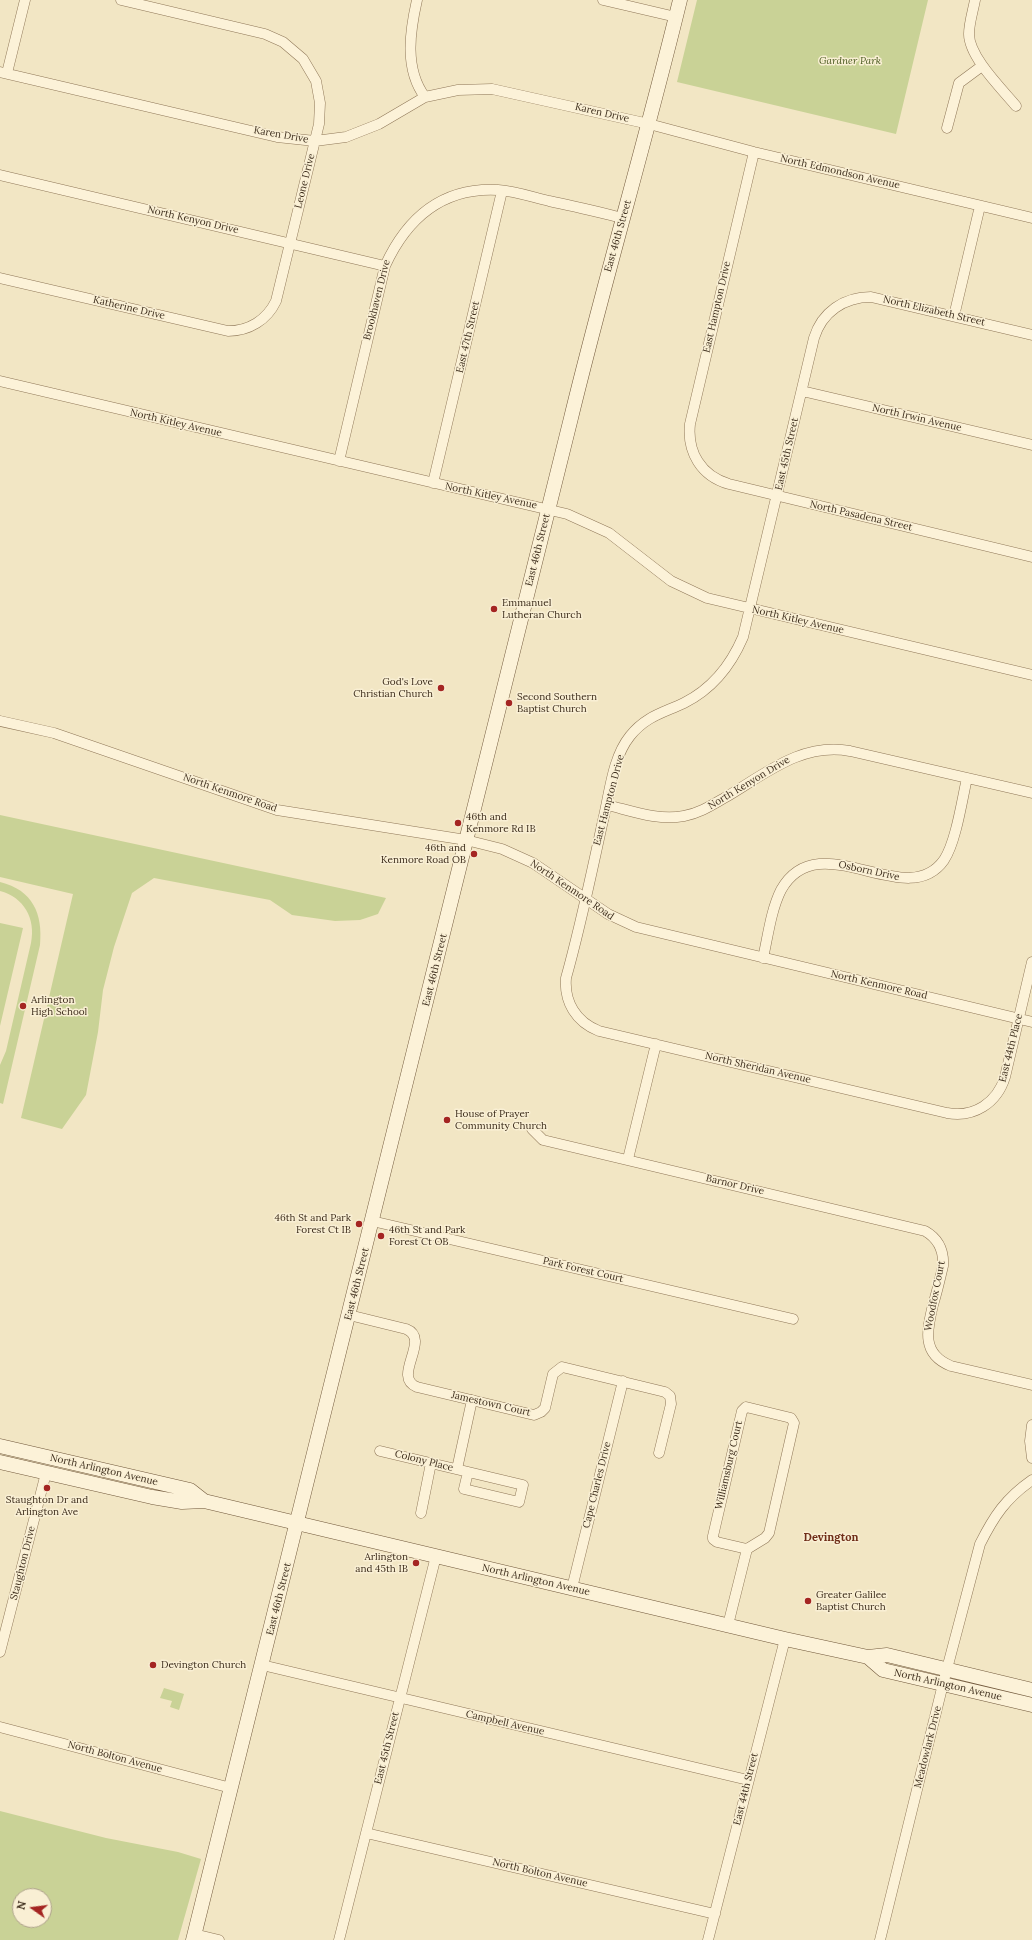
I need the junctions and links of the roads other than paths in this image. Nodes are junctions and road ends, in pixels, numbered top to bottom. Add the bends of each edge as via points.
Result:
1 (25, 0) edge
2 (121, 0) edge
3 (417, 0) edge
4 (603, 0) edge
5 (680, 0) edge
6 (975, 0) edge
7 (676, 17) junction
8 (982, 66) junction
9 (4, 72) edge
10 (424, 97) junction
11 (1016, 106) dead end
12 (649, 124) junction
13 (947, 128) dead end
14 (315, 141) junction
15 (754, 152) junction
16 (0, 175) edge
17 (502, 191) junction
18 (980, 206) junction
19 (623, 218) junction
20 (1032, 218) edge
21 (290, 243) junction
22 (385, 266) junction
23 (0, 278) edge
24 (837, 306) joint
25 (954, 316) junction
26 (257, 323) joint
27 (1032, 335) edge
28 (0, 382) edge
29 (802, 391) junction
30 (1032, 445) edge
31 (338, 461) junction
32 (697, 461) joint
33 (434, 483) junction
34 (777, 496) junction
35 (548, 509) junction
36 (1032, 557) edge
37 (750, 609) junction
38 (1032, 675) edge
39 (0, 721) edge
40 (968, 778) junction
41 (1032, 793) edge
42 (607, 805) junction
43 (466, 840) junction
44 (585, 898) junction
45 (763, 958) junction
46 (1032, 962) edge
47 (568, 998) joint
48 (1019, 1018) junction
49 (1032, 1022) edge
50 (656, 1044) junction
51 (962, 1114) joint
52 (532, 1129) dead end
53 (628, 1159) junction
54 (372, 1221) junction
55 (938, 1242) joint
56 (349, 1315) junction
57 (793, 1319) dead end
58 (623, 1381) junction
59 (1032, 1385) edge
60 (472, 1400) junction
61 (1032, 1424) edge
62 (0, 1446) edge
63 (380, 1451) dead end
64 (659, 1453) dead end
65 (1032, 1458) edge
66 (0, 1462) edge
67 (431, 1463) junction
68 (457, 1469) junction
69 (468, 1472) junction
70 (46, 1473) junction
71 (1032, 1480) edge
72 (204, 1501) junction
73 (420, 1513) dead end
74 (298, 1523) junction
75 (746, 1549) junction
76 (436, 1556) junction
77 (572, 1588) junction
78 (728, 1625) junction
79 (784, 1638) junction
80 (0, 1652) edge
81 (868, 1657) junction
82 (262, 1665) junction
83 (948, 1669) junction
84 (943, 1684) junction
85 (1032, 1690) edge
86 (400, 1698) junction
87 (1032, 1705) edge
88 (0, 1727) edge
89 (748, 1780) junction
90 (231, 1788) junction
91 (366, 1832) junction
92 (715, 1914) junction
93 (193, 1937) edge
94 (220, 1940) edge
95 (339, 1940) edge
96 (708, 1940) edge
97 (880, 1940) edge

1 - 9 street
2 - 14 street, Leone Drive via 265,34 286,44 303,59 316,80 320,103
3 - 10 street via 411,27 410,50 415,77
4 - 7 street
5 - 7 main road, East 46th Street
6 - 8 street via 969,36
7 - 12 main road, East 46th Street
8 - 11 street
8 - 13 street via 959,84
9 - 14 street, Karen Drive via 277,137
10 - 12 street, Karen Drive via 458,90 492,89
10 - 14 street, Karen Drive via 357,134 340,139
12 - 15 street, North Edmondson Avenue
12 - 19 main road, East 46th Street
14 - 21 street, Leone Drive
15 - 18 street, North Edmondson Avenue
15 - 32 street, East Hampton Drive via 690,424 690,443
16 - 21 street, North Kenyon Drive
17 - 19 street, Brookhaven Drive
17 - 22 street, Brookhaven Drive via 465,193 434,206 405,230 396,242
17 - 33 street, East 47th Street
18 - 20 street, North Edmondson Avenue
18 - 25 street
19 - 35 main road, East 46th Street
21 - 22 street, North Kenyon Drive
21 - 26 street, Leone Drive via 276,301 268,314
22 - 31 street, Brookhaven Drive
23 - 26 street, Katherine Drive via 224,330 239,330
24 - 25 street, North Elizabeth Street via 851,299 871,297
24 - 29 street, East 45th Street via 825,316 817,330
25 - 27 street, North Elizabeth Street
28 - 31 street, North Kitley Avenue
29 - 30 street, North Irwin Avenue
29 - 34 street, East 45th Street
31 - 33 street, North Kitley Avenue
32 - 34 street, North Pasadena Street via 706,472 720,481
33 - 35 street, North Kitley Avenue
34 - 36 street, North Pasadena Street
34 - 37 street, East 45th Street
35 - 37 street, North Kitley Avenue via 593,524 609,533 685,589 710,599
35 - 43 main road, East 46th Street
37 - 38 street, North Kitley Avenue
37 - 42 street, East Hampton Drive via 746,629 735,654 715,680 691,698 656,714 641,724 630,736 618,759
39 - 43 street, North Kenmore Road via 54,733 277,810
40 - 41 street, North Kenyon Drive
40 - 42 street, North Kenyon Drive via 850,751 828,749 794,757 707,808 685,816 659,817
40 - 45 street, Osborn Drive via 950,848 938,867 924,875 910,878 836,864 806,868 793,876 781,890
42 - 44 street, East Hampton Drive
43 - 44 street, North Kenmore Road via 520,856
43 - 54 main road, East 46th Street
44 - 45 street, North Kenmore Road via 608,914 629,924
44 - 47 street, East Hampton Drive via 566,978
45 - 48 street, North Kenmore Road
46 - 48 street, East 44th Place
47 - 50 street, North Sheridan Avenue via 576,1014 589,1026
48 - 49 street, North Kenmore Road
48 - 51 street, East 44th Place via 1005,1077 999,1091 993,1100 984,1106
50 - 51 street, North Sheridan Avenue via 948,1113
50 - 53 street
52 - 53 street, Barnor Drive via 543,1140
53 - 55 street, Barnor Drive via 921,1229
54 - 56 main road, East 46th Street
54 - 57 street, Park Forest Court
55 - 59 street, Woodfox Court via 943,1255 943,1266 928,1329 928,1341 932,1350 938,1358 951,1366
56 - 60 street, Jamestown Court via 409,1330 414,1334 416,1341 408,1373 410,1382 417,1387
56 - 74 main road, East 46th Street
58 - 60 street, Jamestown Court via 559,1368 553,1374 545,1408 536,1414
58 - 64 street, Jamestown Court via 662,1391 670,1396 671,1404
58 - 77 street, Cape Charles Drive
60 - 68 street
61 - 65 street
62 - 72 main road, North Arlington Avenue via 190,1490
63 - 67 street, Colony Place
66 - 70 main road, North Arlington Avenue
67 - 68 street, Colony Place
67 - 73 street
68 - 69 street, Colony Place
69 - 69 street, Colony Place via 464,1489 519,1502 523,1485
70 - 72 main road, North Arlington Avenue via 152,1497 182,1502
70 - 80 street, Staughton Drive
71 - 83 street, Meadowlark Drive via 1003,1505 982,1538
72 - 74 main road, North Arlington Avenue
74 - 76 main road, North Arlington Avenue
74 - 82 main road, East 46th Street
75 - 75 street, Williamsburg Court via 717,1542 713,1536 742,1411 748,1407 791,1418 794,1423 769,1533
75 - 78 street
76 - 77 main road, North Arlington Avenue
76 - 86 street, East 45th Street
77 - 78 main road, North Arlington Avenue
78 - 79 main road, North Arlington Avenue
79 - 81 main road, North Arlington Avenue
79 - 89 street, East 44th Street
81 - 83 main road, North Arlington Avenue via 887,1655
81 - 84 main road, North Arlington Avenue via 883,1670
82 - 86 street, Campbell Avenue
82 - 90 main road, East 46th Street
83 - 84 street, Meadowlark Drive
83 - 85 main road, North Arlington Avenue
84 - 87 main road, North Arlington Avenue
84 - 97 street, Meadowlark Drive
86 - 89 street, Campbell Avenue
86 - 91 street, East 45th Street
88 - 90 street, North Bolton Avenue
89 - 92 street, East 44th Street
90 - 93 main road, East 46th Street
91 - 92 street, North Bolton Avenue
91 - 95 street, East 45th Street
92 - 96 street, East 44th Street
93 - 94 street

